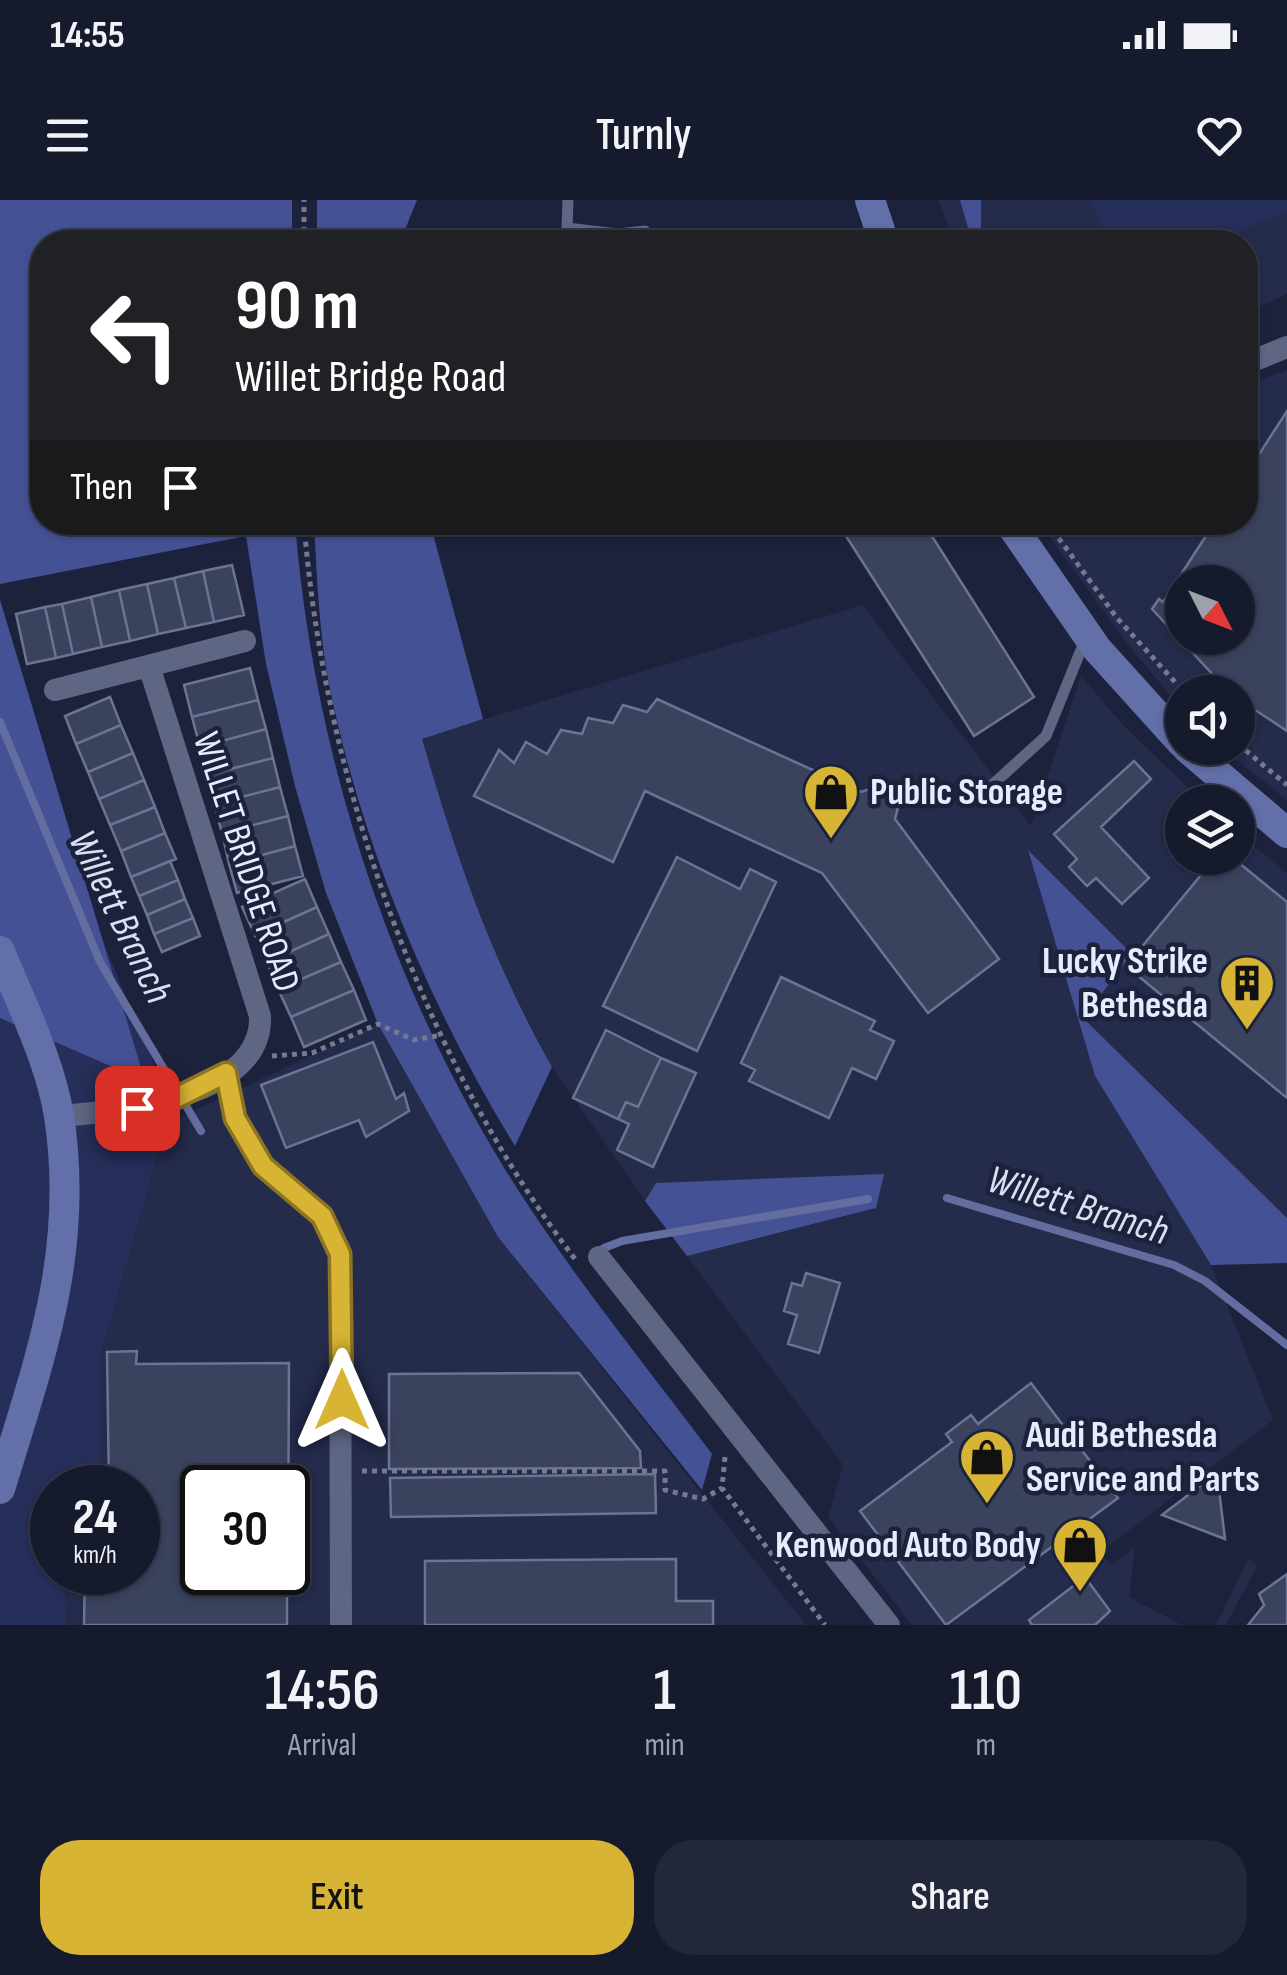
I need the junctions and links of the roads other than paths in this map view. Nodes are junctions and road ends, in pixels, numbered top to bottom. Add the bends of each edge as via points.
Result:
1 (568, 200) edge
2 (870, 200) edge
3 (584, 230) edge
4 (880, 230) edge
5 (1287, 347) edge
6 (1258, 359) edge
7 (1018, 535) edge
8 (1087, 636) junction
9 (246, 641) dead end
10 (150, 666) junction
11 (55, 690) dead end
12 (1165, 723) edge
13 (1208, 765) edge
14 (991, 786) dead end
15 (1287, 834) edge
16 (0, 951) edge
17 (226, 1073) junction
18 (58, 1116) junction
19 (591, 1264) road end
20 (0, 1489) edge
21 (340, 1625) edge
22 (889, 1625) edge

1 - 3 lane via 567,228
2 - 4 main road
5 - 6 street
7 - 8 main road
8 - 12 main road
8 - 14 lane via 1046,736
9 - 10 street
10 - 11 street
10 - 17 street, WILLET BRIDGE ROAD via 260,1016 255,1045
13 - 15 main road
16 - 18 main road
17 - 18 street, WILLET BRIDGE ROAD via 166,1103
17 - 21 street via 235,1118 263,1166 322,1216 340,1254
18 - 20 main road via 62,1266
19 - 22 street

